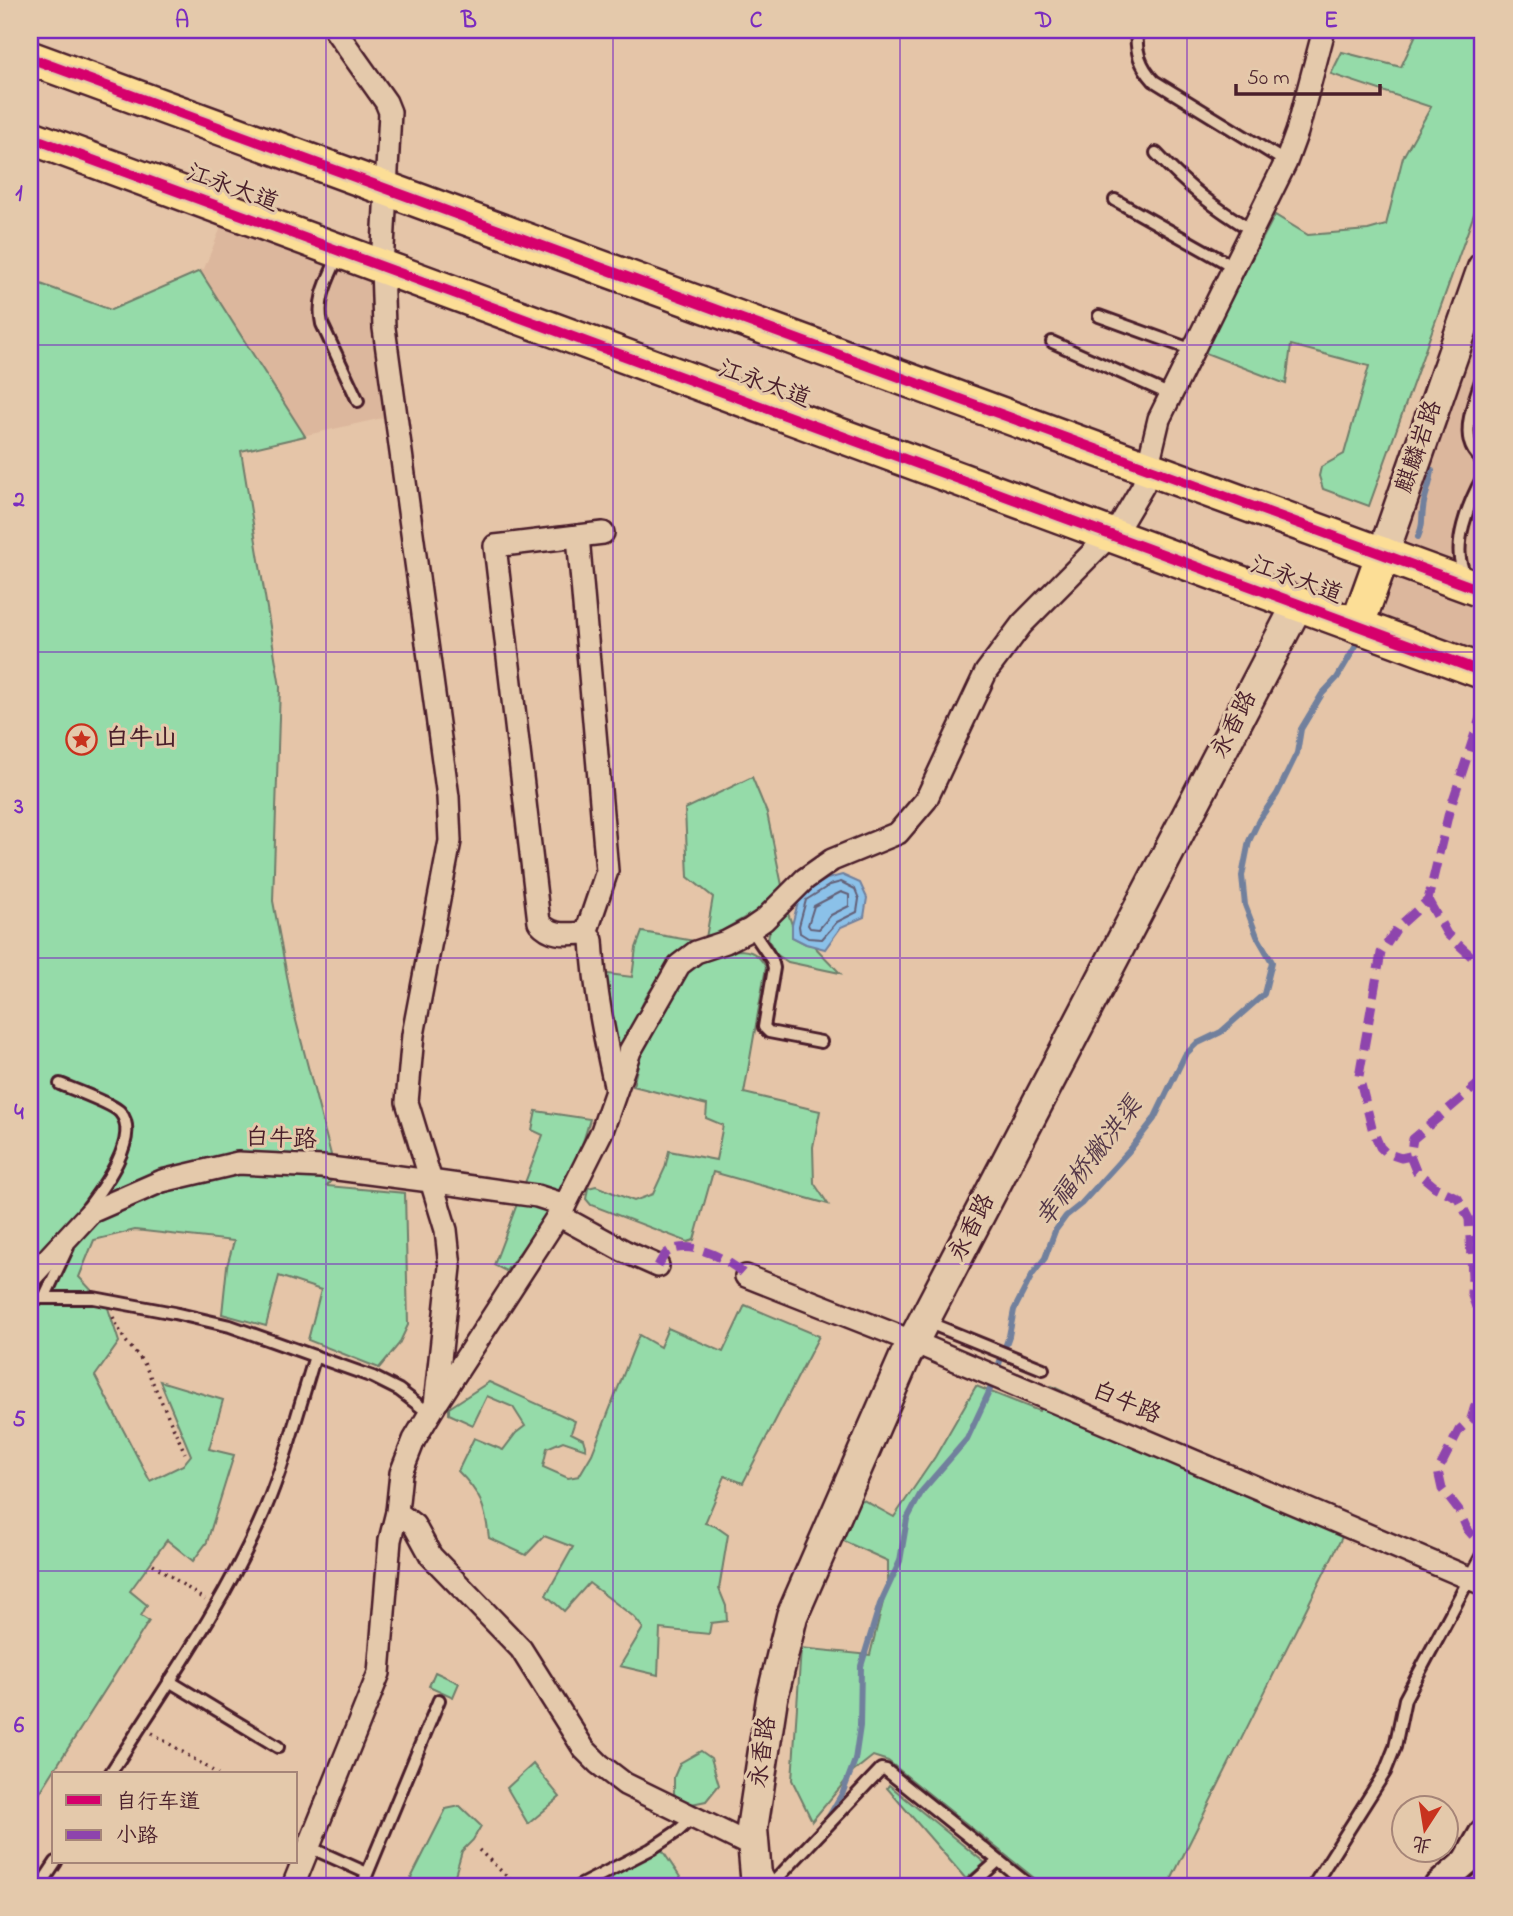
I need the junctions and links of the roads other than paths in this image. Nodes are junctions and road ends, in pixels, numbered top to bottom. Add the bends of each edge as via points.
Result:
1 (335, 30) edge
2 (1137, 30) edge
3 (1324, 30) edge
4 (30, 58) edge
5 (30, 137) edge
6 (1156, 153) dead end
7 (1286, 162) junction
8 (387, 189) junction
9 (1115, 200) dead end
10 (1253, 231) junction
11 (340, 251) junction
12 (383, 267) junction
13 (1234, 267) junction
14 (1483, 268) edge
15 (1099, 316) dead end
16 (1052, 342) dead end
17 (1193, 350) junction
18 (1483, 375) edge
19 (1171, 395) junction
20 (358, 401) dead end
21 (1483, 460) edge
22 (1147, 468) junction
23 (1483, 477) edge
24 (603, 533) dead end
25 (1109, 534) junction
26 (578, 536) junction
27 (1383, 554) junction
28 (1483, 590) edge
29 (1298, 604) junction
30 (1357, 626) junction
31 (1483, 672) edge
32 (751, 929) junction
33 (586, 933) junction
34 (821, 1042) dead end
35 (60, 1084) dead end
36 (616, 1092) junction
37 (430, 1181) junction
38 (561, 1210) junction
39 (78, 1225) junction
40 (657, 1266) dead end
41 (746, 1276) dead end
42 (30, 1278) edge
43 (30, 1298) edge
44 (44, 1298) junction
45 (919, 1332) junction
46 (316, 1356) junction
47 (1043, 1369) dead end
48 (435, 1405) junction
49 (397, 1512) junction
50 (1483, 1553) edge
51 (1477, 1581) edge
52 (169, 1681) junction
53 (439, 1700) dead end
54 (278, 1747) dead end
55 (111, 1772) edge
56 (693, 1817) junction
57 (1483, 1833) edge
58 (309, 1847) junction
59 (754, 1847) junction
60 (999, 1861) junction
61 (54, 1864) edge
62 (367, 1873) junction
63 (40, 1886) edge
64 (293, 1886) edge
65 (362, 1886) edge
66 (579, 1886) edge
67 (762, 1886) edge
68 (769, 1886) edge
69 (970, 1886) edge
70 (1030, 1886) edge
71 (1313, 1886) edge
72 (1438, 1886) edge

1 - 8 street via 390,112
2 - 7 lane via 1138,58 1154,81
3 - 7 street
4 - 8 main road
5 - 11 main road, 江永大道
6 - 10 lane via 1185,184
7 - 10 street
8 - 12 street
8 - 22 main road
9 - 13 lane
10 - 13 street
11 - 12 main road, 江永大道
11 - 20 lane via 320,297 319,311
12 - 25 main road, 江永大道
12 - 37 street via 384,328 448,797 450,841 413,1035 407,1102
13 - 17 street
14 - 27 main road, 麒麟岩路
15 - 17 lane
16 - 19 lane
17 - 19 street
18 - 21 lane via 1469,424 1470,442
19 - 22 street via 1159,419
22 - 25 street via 1143,486
22 - 27 main road
23 - 28 lane via 1458,550 1466,576
24 - 26 street
25 - 29 main road, 江永大道
25 - 32 street via 1022,624 986,673 926,800 898,833 832,860
26 - 33 street via 607,870
26 - 33 street via 495,546 539,922 554,934
27 - 28 main road
27 - 30 main road, 麒麟岩路
29 - 30 main road, 江永大道
29 - 45 main road, 永香路
30 - 31 main road, 江永大道
32 - 34 lane via 774,968 764,1027 769,1032
32 - 36 street via 696,952 680,965 630,1051
33 - 36 street via 592,940 601,1025
35 - 39 lane via 119,1110 127,1123 111,1177
36 - 38 street via 602,1131
37 - 38 street, 白牛路 via 537,1196
37 - 39 street, 白牛路 via 322,1167 238,1163 162,1181 91,1212
37 - 48 street via 446,1230 450,1267
38 - 40 street, 白牛路 via 624,1251
38 - 48 street
39 - 42 street, 白牛路
39 - 44 lane
41 - 45 street, 白牛路
43 - 44 lane
44 - 46 lane via 94,1298 230,1326
45 - 47 lane via 994,1349
45 - 51 street, 白牛路 via 994,1377
45 - 59 main road, 永香路 via 792,1616 772,1698 752,1829
46 - 48 lane via 382,1381 425,1410
46 - 52 lane via 263,1514 215,1607
48 - 49 street via 401,1473
49 - 56 street via 414,1525 431,1556 521,1649 584,1749 625,1784
49 - 58 street via 388,1553 379,1673
50 - 51 lane
51 - 71 lane via 1405,1699 1385,1772
52 - 54 lane
52 - 55 lane
53 - 62 lane
56 - 59 street
56 - 66 lane via 651,1849
57 - 72 street via 1467,1861
58 - 62 lane
58 - 64 street
59 - 67 main road, 永香路 via 756,1875
60 - 68 lane via 881,1769
60 - 69 lane
60 - 70 lane
61 - 63 lane
62 - 65 lane

